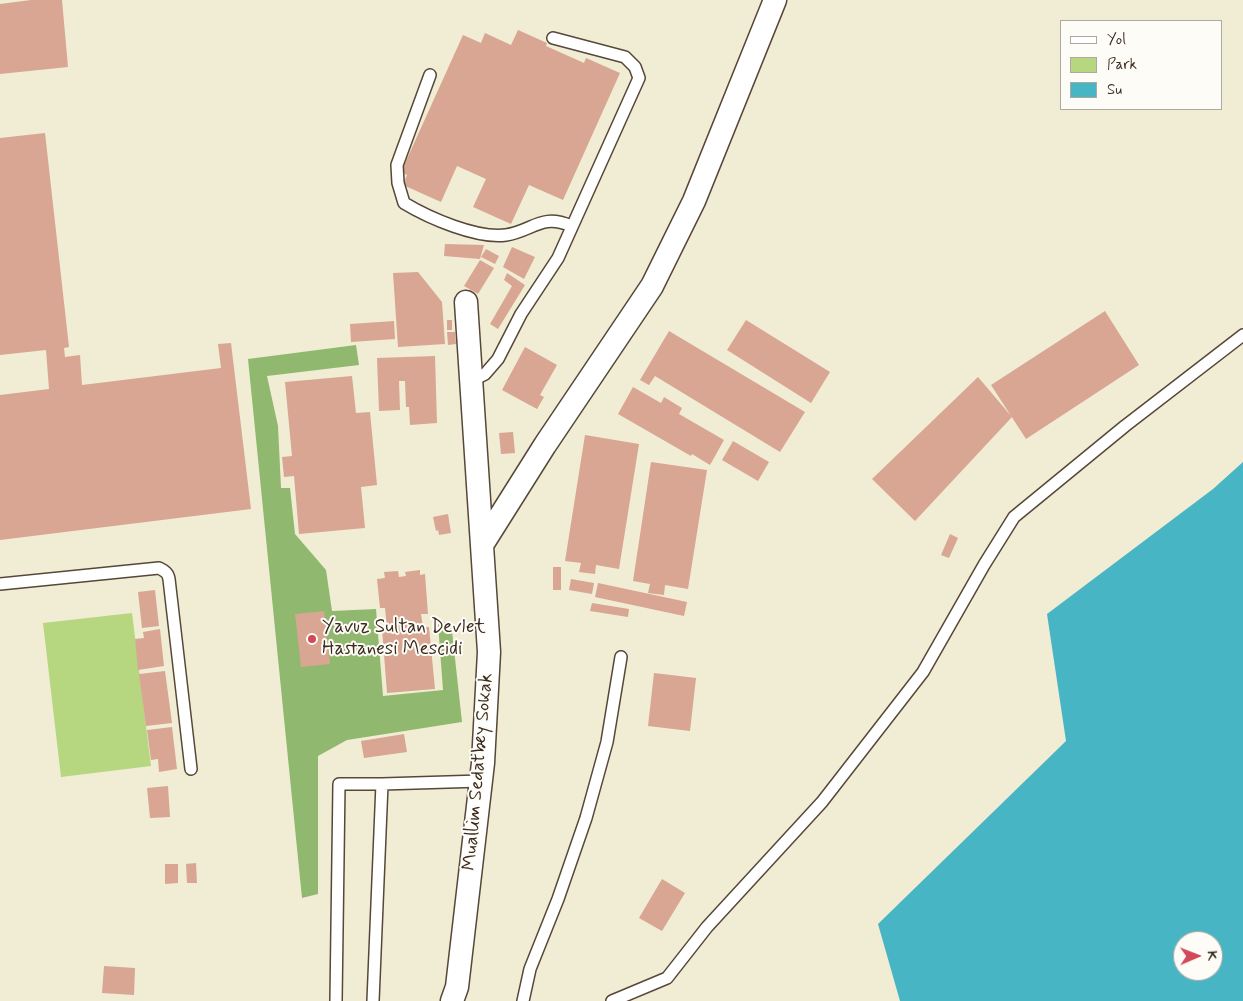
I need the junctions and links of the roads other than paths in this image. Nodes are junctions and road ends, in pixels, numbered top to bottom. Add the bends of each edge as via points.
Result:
1 (775, 0) edge
2 (553, 38) dead end
3 (430, 75) dead end
4 (571, 226) junction
5 (466, 302) dead end
6 (1243, 335) edge
7 (471, 377) junction
8 (482, 545) junction
9 (0, 584) edge
10 (622, 657) dead end
11 (191, 769) dead end
12 (481, 781) junction
13 (382, 784) junction
14 (336, 1001) edge
15 (373, 1001) edge
16 (452, 1001) edge
17 (523, 1001) edge
18 (612, 1001) edge

1 - 8 street via 694,201 652,286
2 - 4 lane via 626,57 636,67 639,78
3 - 4 lane via 397,165 404,203 420,213 492,236 519,232 551,220
4 - 7 lane via 558,258 521,314 498,359 485,374
5 - 7 street, Muallim Sedatbey Sokak
6 - 18 lane via 1014,517 923,672 822,802 707,927 667,978
7 - 8 street, Muallim Sedatbey Sokak
8 - 12 street, Muallim Sedatbey Sokak via 489,652
9 - 11 lane via 164,570 169,579
10 - 17 lane via 607,742 586,818 530,969
12 - 13 lane
12 - 16 street, Muallim Sedatbey Sokak via 457,987
13 - 14 lane via 339,784
13 - 15 lane

